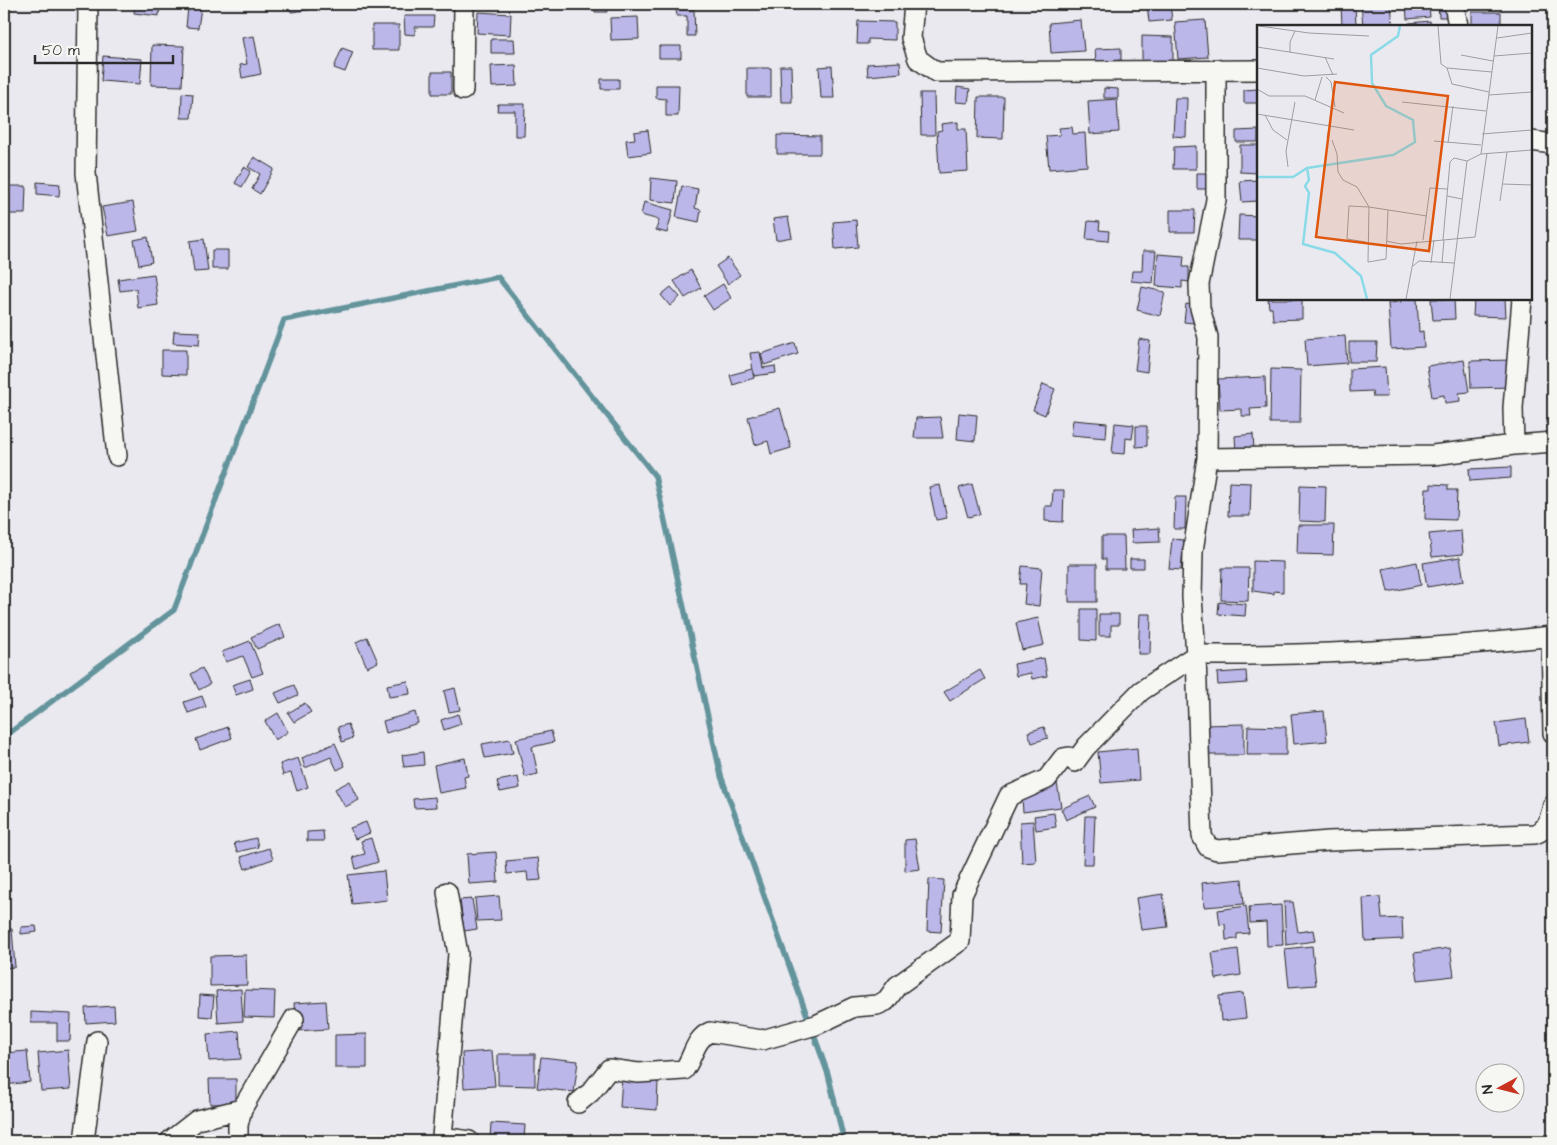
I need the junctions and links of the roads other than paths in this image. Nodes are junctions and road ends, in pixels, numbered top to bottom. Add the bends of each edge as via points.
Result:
1 (88, 4) edge
2 (464, 4) edge
3 (914, 4) edge
4 (1454, 4) edge
5 (1458, 25) edge
6 (1216, 69) junction
7 (1257, 70) edge
8 (464, 90) dead end
9 (1532, 141) edge
10 (1553, 144) edge
11 (1522, 300) edge
12 (1553, 442) edge
13 (1514, 445) junction
14 (117, 456) dead end
15 (1207, 458) junction
16 (1552, 636) edge
17 (1196, 655) junction
18 (1553, 733) edge
19 (1553, 804) edge
20 (447, 892) dead end
21 (294, 1019) dead end
22 (97, 1041) dead end
23 (578, 1103) dead end
24 (242, 1109) junction
25 (442, 1139) edge
26 (84, 1141) edge
27 (170, 1141) edge
28 (238, 1141) edge
29 (468, 1141) edge

1 - 14 street via 86,174
2 - 8 street
3 - 6 street via 912,38 918,60 936,72
4 - 5 street
6 - 7 street
6 - 15 street via 1216,200 1199,284 1200,308 1208,337
9 - 10 street
11 - 13 street via 1513,408
12 - 13 street
13 - 15 street via 1433,455
15 - 17 street via 1192,552
16 - 17 street via 1296,656
16 - 18 street
17 - 19 street via 1202,836 1208,847 1217,850 1329,841 1536,834 1542,832 1548,823
17 - 23 street via 1141,691 1075,762 1069,757 1063,758 1047,779 1009,796 962,895 960,941 897,986 886,1001 854,1007 811,1026 762,1040 710,1032 698,1042 684,1070 638,1073 609,1069
20 - 25 street via 458,954
21 - 24 street
22 - 26 street
24 - 27 street via 197,1120
24 - 28 street
25 - 29 street

